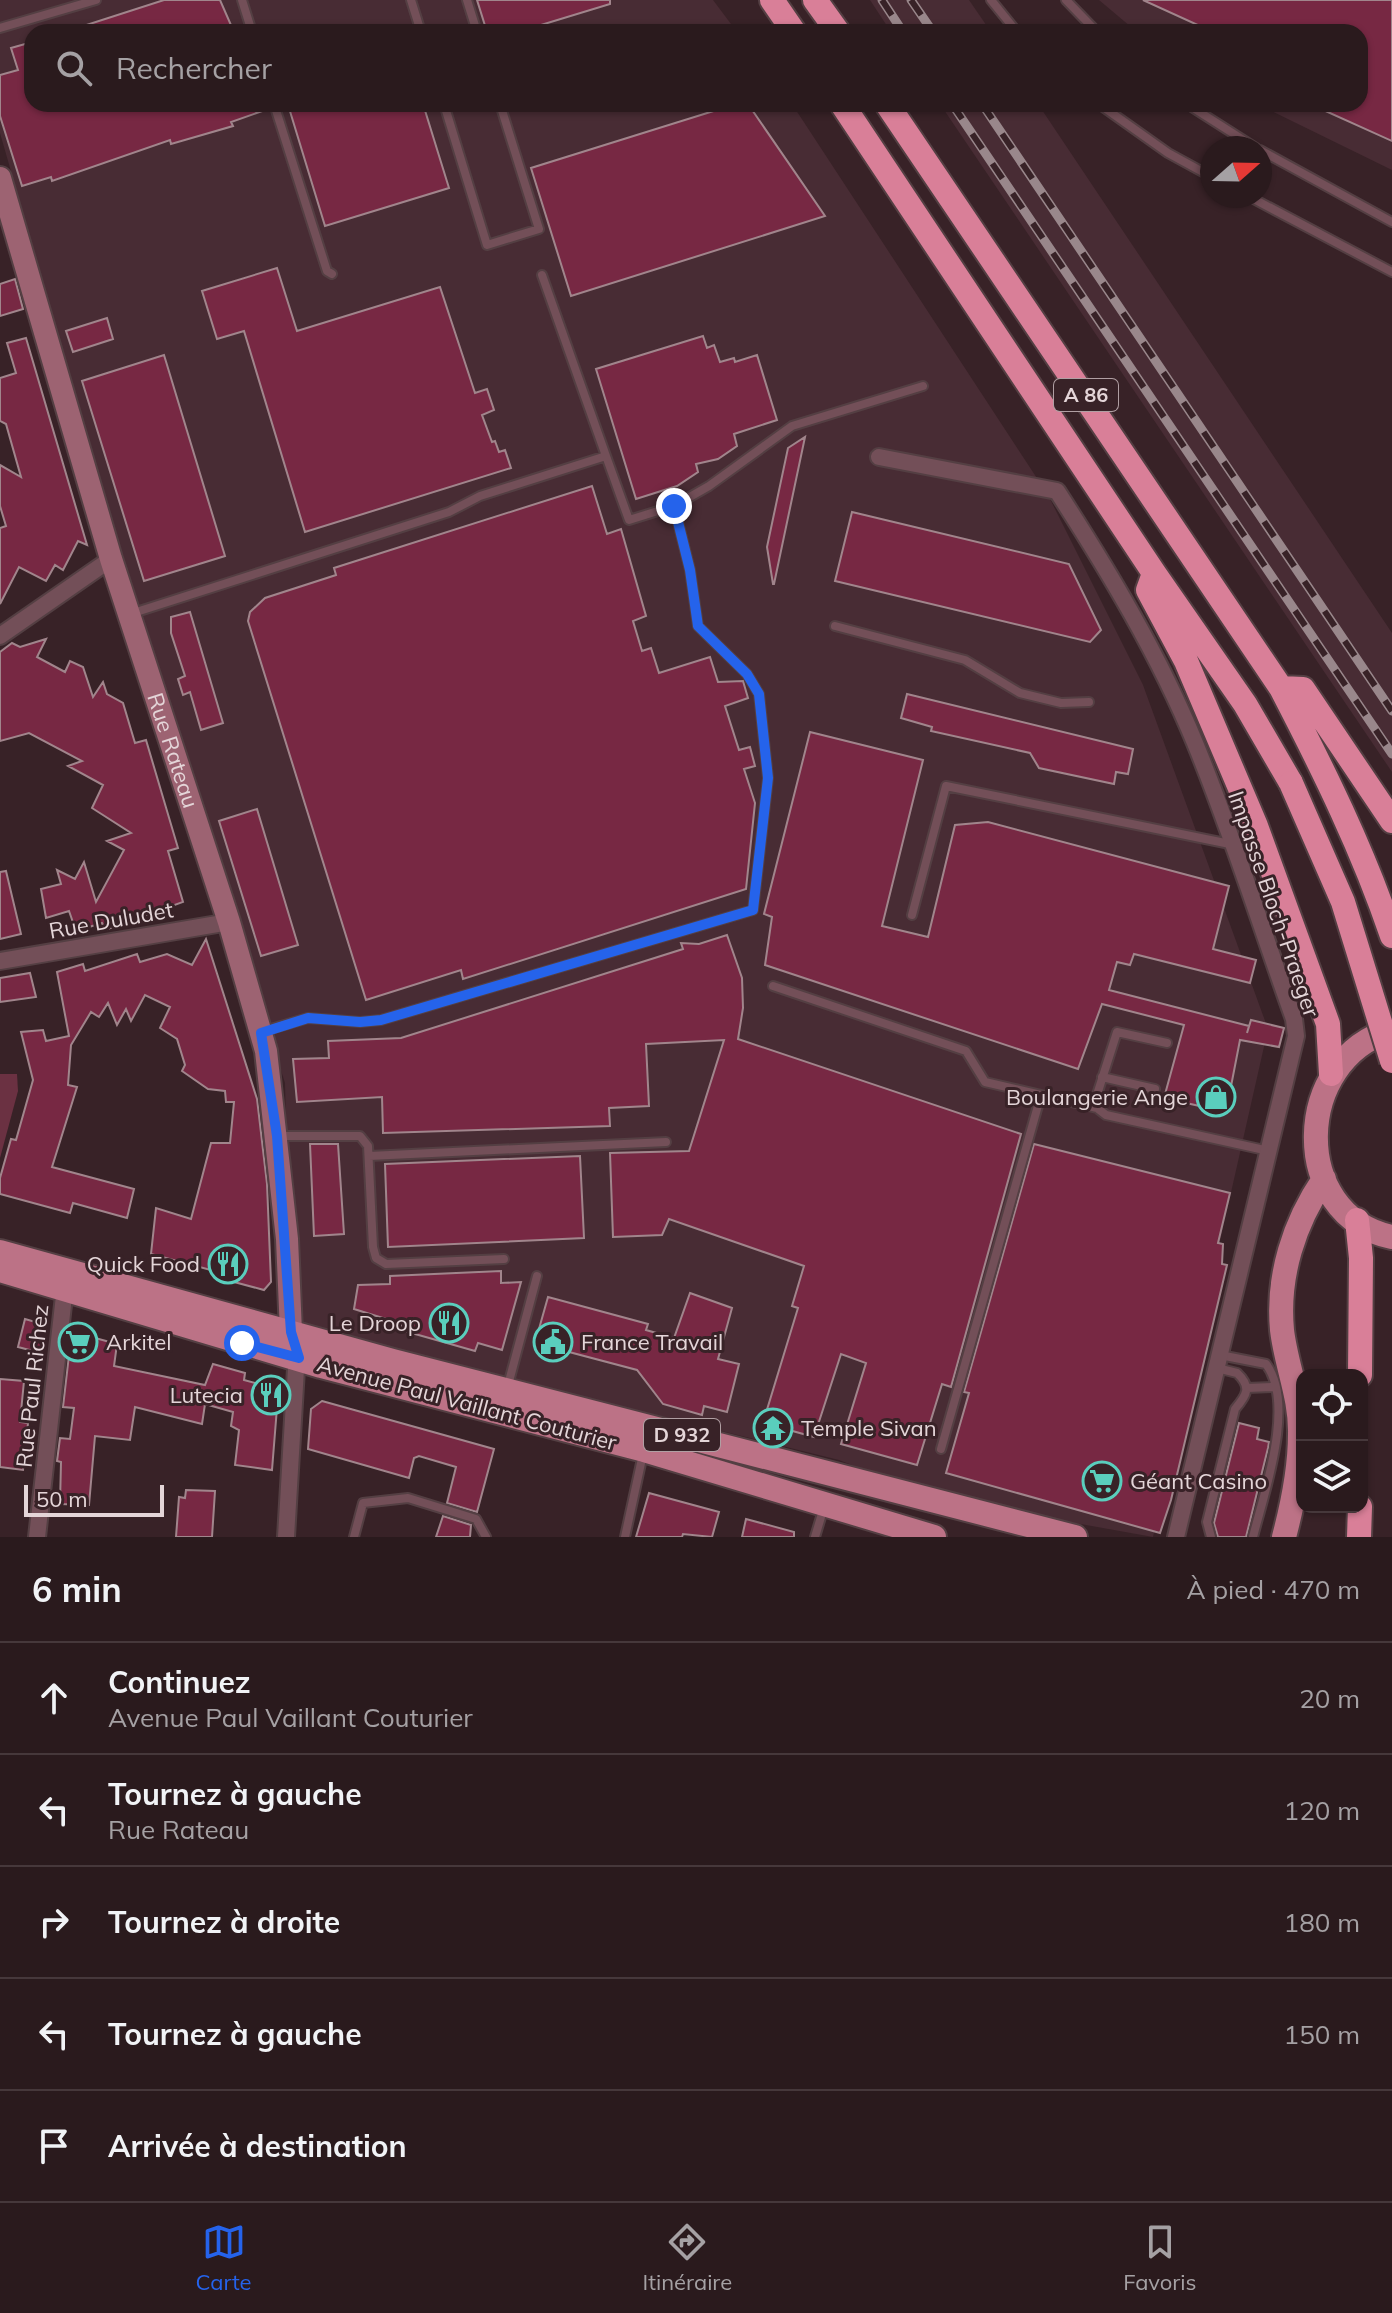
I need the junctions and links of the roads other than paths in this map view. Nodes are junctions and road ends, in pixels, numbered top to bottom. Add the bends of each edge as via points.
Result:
1 (96, 0) edge
2 (242, 0) edge
3 (411, 0) edge
4 (467, 0) edge
5 (772, 0) edge
6 (991, 0) edge
7 (1066, 0) edge
8 (250, 24) edge
9 (418, 24) edge
10 (474, 24) edge
11 (788, 24) edge
12 (1010, 24) edge
13 (1089, 24) edge
14 (0, 28) edge
15 (277, 112) edge
16 (446, 112) edge
17 (504, 112) edge
18 (847, 112) edge
19 (892, 112) edge
20 (1110, 112) edge
21 (1200, 112) edge
22 (1237, 136) edge
23 (1272, 157) edge
24 (1200, 170) edge
25 (0, 178) edge
26 (1271, 208) edge
27 (1392, 222) edge
28 (1392, 272) edge
29 (332, 274) dead end
30 (542, 275) dead end
31 (923, 386) dead end
32 (606, 456) junction
33 (879, 457) dead end
34 (674, 506) junction
35 (111, 559) junction
36 (1154, 573) junction
37 (129, 614) junction
38 (835, 626) dead end
39 (0, 636) edge
40 (1281, 688) junction
41 (1089, 702) dead end
42 (1392, 821) edge
43 (1230, 844) junction
44 (912, 915) dead end
45 (229, 922) junction
46 (1392, 936) edge
47 (0, 961) edge
48 (773, 986) dead end
49 (1392, 1030) edge
50 (261, 1033) junction
51 (1167, 1043) dead end
52 (1392, 1061) edge
53 (1331, 1074) junction
54 (1102, 1077) junction
55 (1155, 1089) dead end
56 (1041, 1095) junction
57 (1097, 1108) junction
58 (277, 1136) junction
59 (666, 1142) dead end
60 (1270, 1151) junction
61 (369, 1156) junction
62 (1324, 1179) junction
63 (1357, 1220) junction
64 (1392, 1237) edge
65 (0, 1252) edge
66 (504, 1259) dead end
67 (0, 1270) edge
68 (537, 1276) dead end
69 (65, 1287) junction
70 (291, 1332) junction
71 (299, 1358) junction
72 (1219, 1361) junction
73 (1360, 1369) edge
74 (1274, 1387) junction
75 (1247, 1388) junction
76 (507, 1390) junction
77 (941, 1449) dead end
78 (644, 1450) junction
79 (824, 1505) junction
80 (37, 1537) edge
81 (286, 1537) edge
82 (354, 1537) edge
83 (486, 1537) edge
84 (625, 1537) edge
85 (815, 1537) edge
86 (934, 1537) edge
87 (1075, 1537) edge
88 (1176, 1537) edge
89 (1211, 1537) edge
90 (1253, 1537) edge
91 (1284, 1537) edge

1 - 14 lane
2 - 8 lane
3 - 9 lane
4 - 10 lane
5 - 11 highway
6 - 12 lane
7 - 13 lane
15 - 29 lane
16 - 17 lane via 487,245 539,229
18 - 36 highway, A 86
19 - 40 highway, A 86
20 - 24 lane
21 - 22 lane
23 - 27 lane
25 - 35 street, Rue Rateau
26 - 28 lane
30 - 32 lane
31 - 34 lane via 792,426
32 - 34 lane via 629,520
32 - 37 lane
33 - 43 street, Impasse Bloch-Praeger via 1057,491 1169,686
34 - 50 lane via 698,626 747,674 759,694 768,778 753,910 381,1020 308,1018
35 - 37 street, Rue Rateau
35 - 39 street
36 - 52 highway, A 86, bridge via 1245,704 1291,783 1343,902
36 - 53 highway via 1148,590 1186,661 1256,826 1328,1024
37 - 45 street, Rue Rateau
38 - 41 lane via 965,660 1020,693 1061,703
40 - 42 highway via 1303,689
40 - 46 highway, A 86 via 1324,769
43 - 44 lane via 946,786
43 - 60 street, Impasse Bloch-Praeger via 1294,1019 1296,1036
45 - 47 street, Rue Duludet
45 - 50 street, Rue Rateau
48 - 56 lane via 966,1051 985,1082
49 - 53 main road via 1352,1051
50 - 58 street, Rue Rateau
51 - 54 lane via 1117,1032
53 - 62 main road via 1317,1107 1314,1144
54 - 55 lane
54 - 57 lane
56 - 57 lane
56 - 77 lane
57 - 60 lane via 1106,1115
58 - 61 lane via 360,1136
58 - 70 street, Rue Rateau
59 - 61 lane
60 - 72 street, Impasse Bloch-Praeger
61 - 66 lane via 376,1258 386,1264
62 - 63 main road
62 - 91 main road via 1303,1210 1284,1273 1282,1330 1301,1433 1296,1489
63 - 64 main road
63 - 73 highway
65 - 70 main road, Avenue Paul Vaillant Couturier / D 932
67 - 69 main road, Avenue Paul Vaillant Couturier / D 932
68 - 76 lane
69 - 71 main road, Avenue Paul Vaillant Couturier / D 932
69 - 80 street, Rue Paul Richez
70 - 71 street
70 - 76 main road, Avenue Paul Vaillant Couturier / D 932
71 - 78 main road, Avenue Paul Vaillant Couturier / D 932
71 - 81 street
72 - 74 lane via 1266,1364
72 - 75 lane
72 - 88 street, Impasse Bloch-Praeger
74 - 75 lane
74 - 90 lane via 1278,1433
75 - 89 lane via 1235,1409 1207,1522
76 - 87 main road, Avenue Paul Vaillant Couturier / D 932
78 - 79 main road, Avenue Paul Vaillant Couturier / D 932
78 - 84 lane
79 - 85 lane
79 - 86 main road, Avenue Paul Vaillant Couturier / D 932
82 - 83 lane via 363,1503 408,1498 476,1519

